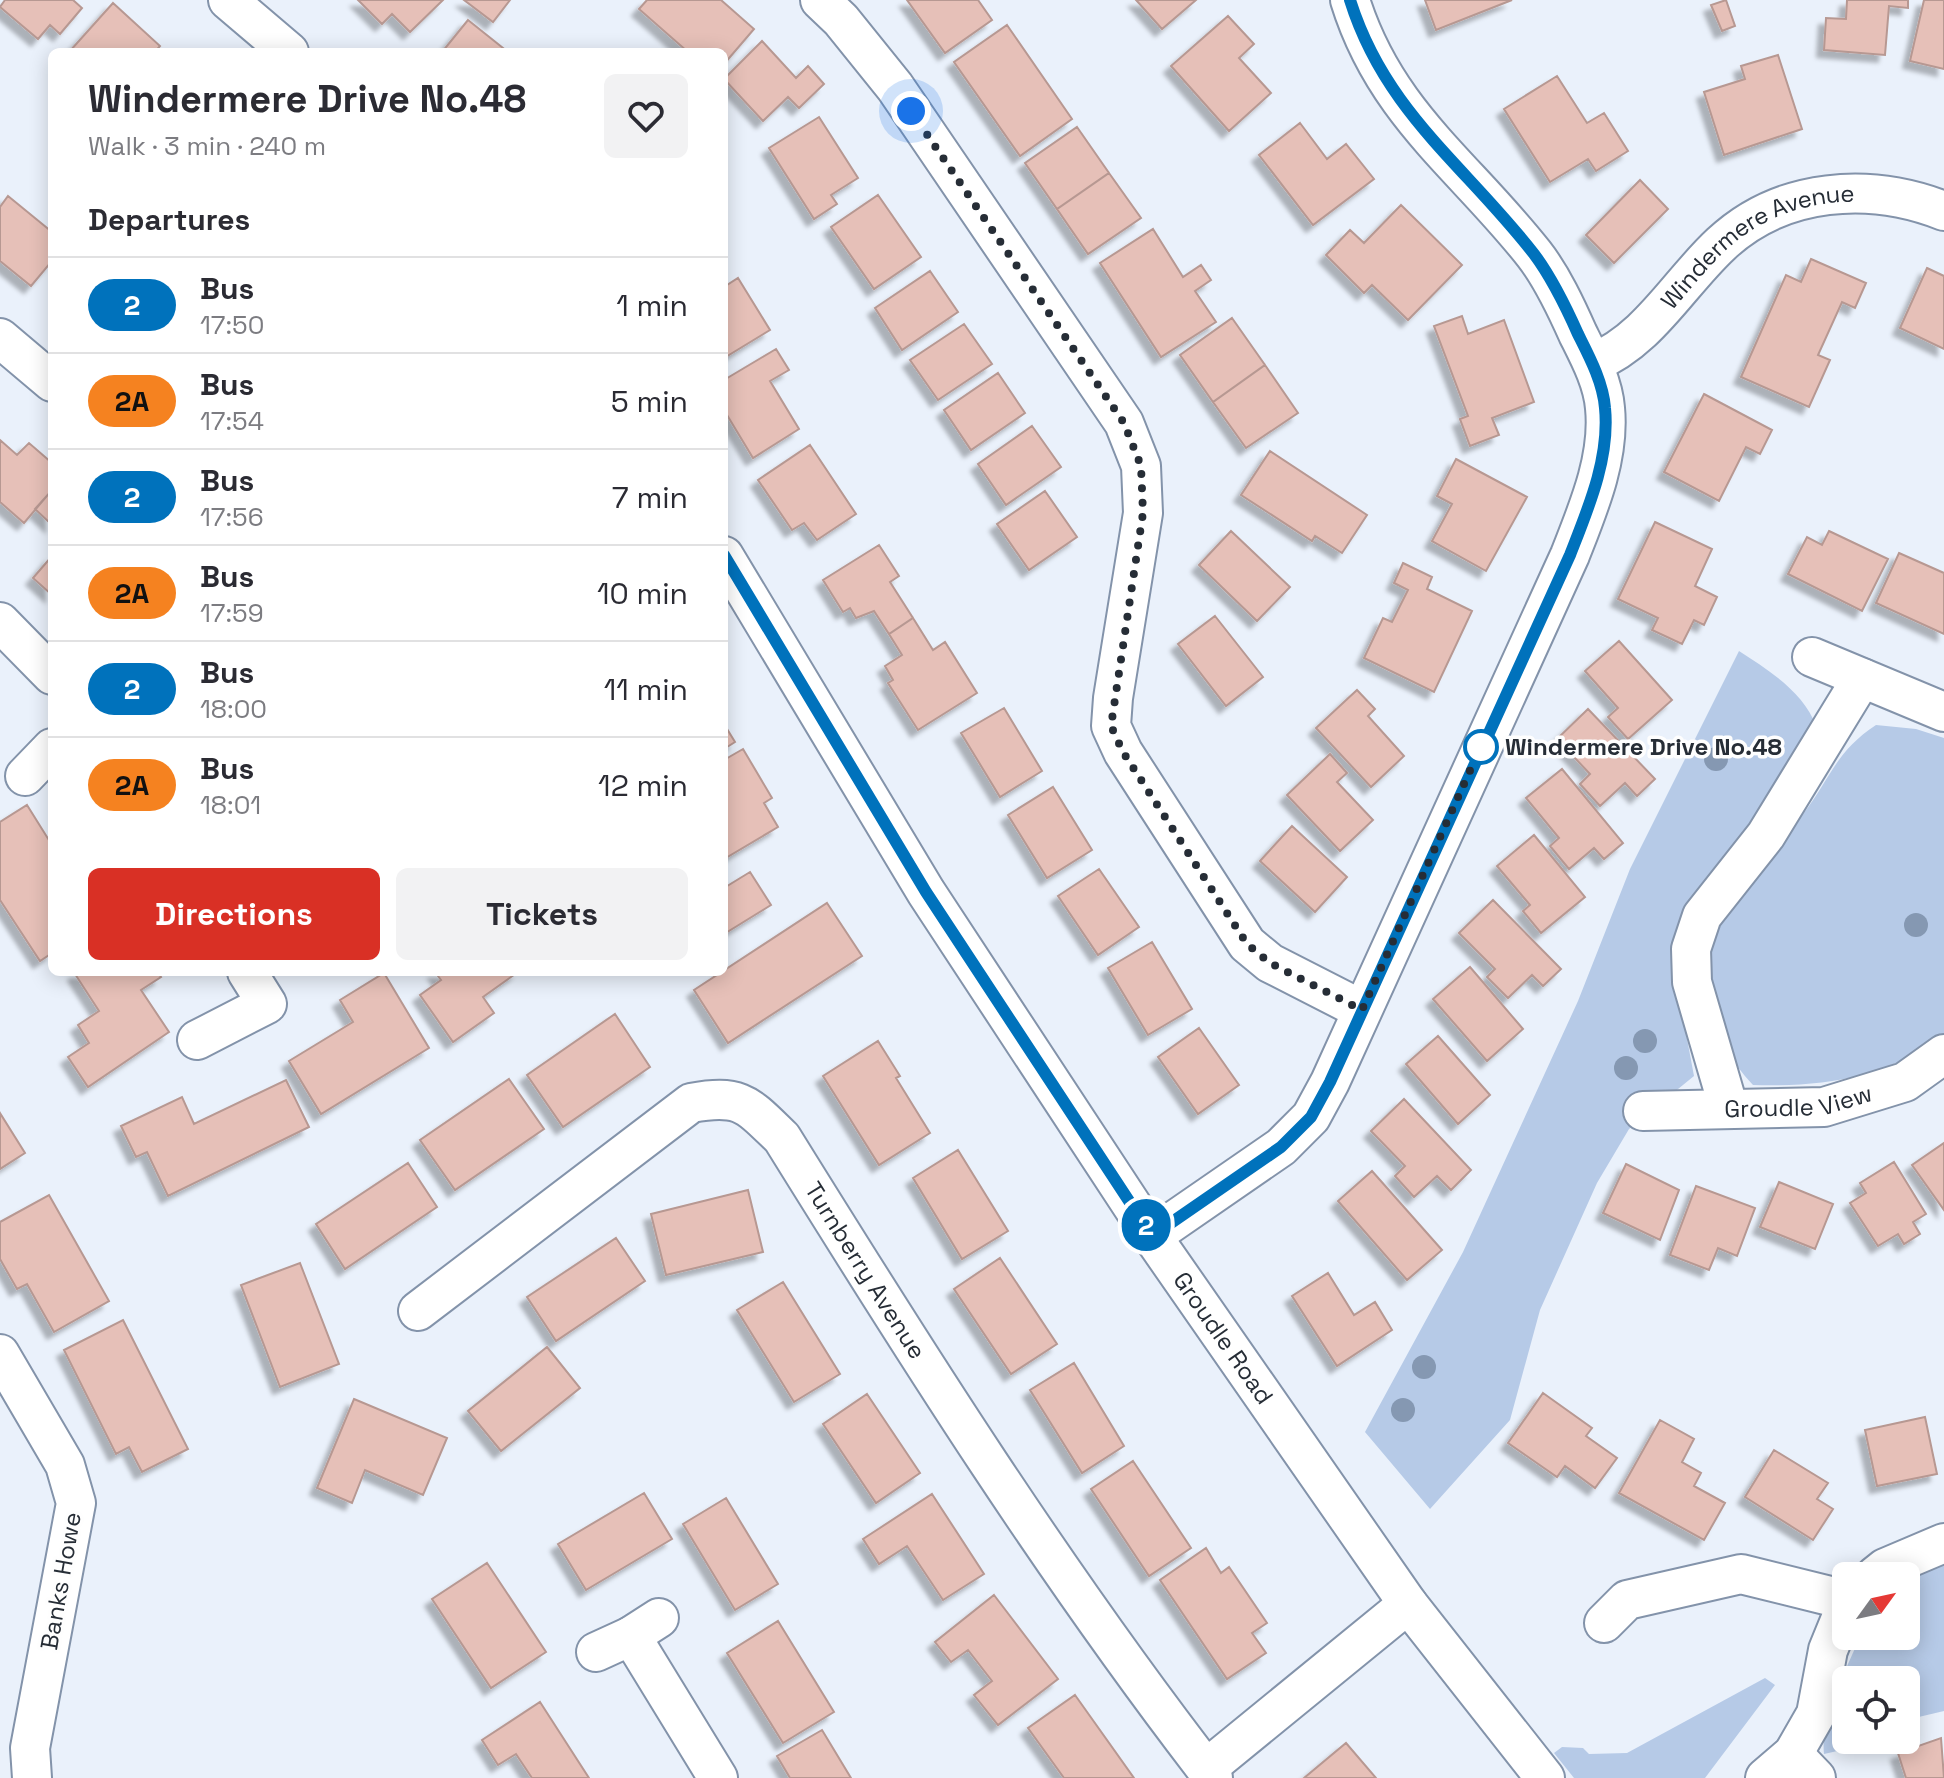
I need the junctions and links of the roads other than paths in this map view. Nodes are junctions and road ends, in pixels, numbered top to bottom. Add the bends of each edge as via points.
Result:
1 (228, 0) edge
2 (820, 0) edge
3 (1350, 0) edge
4 (284, 48) edge
5 (1944, 211) edge
6 (0, 338) edge
7 (1593, 363) junction
8 (48, 379) edge
9 (728, 563) edge
10 (0, 622) edge
11 (1812, 657) dead end
12 (48, 671) edge
13 (1862, 678) junction
14 (1944, 712) edge
15 (48, 752) edge
16 (25, 776) dead end
17 (250, 976) edge
18 (1362, 1010) junction
19 (197, 1040) dead end
20 (1944, 1054) edge
21 (1729, 1109) junction
22 (1643, 1111) dead end
23 (1152, 1236) junction
24 (418, 1311) dead end
25 (0, 1354) edge
26 (1944, 1543) edge
27 (1899, 1562) edge
28 (1832, 1597) edge
29 (1408, 1604) junction
30 (1604, 1623) dead end
31 (1832, 1640) edge
32 (596, 1652) dead end
33 (1791, 1770) edge
34 (1210, 1774) edge
35 (32, 1778) edge
36 (718, 1778) edge
37 (1545, 1778) edge

1 - 4 street
2 - 18 street via 895,87 1124,423 1141,466 1143,513 1113,698 1111,726 1123,752 1247,944 1270,963
3 - 7 street via 1383,79 1405,111 1535,256
5 - 7 street, Windermere Avenue via 1910,198 1860,193 1811,196 1763,214 1721,244 1612,356
6 - 8 street
7 - 18 street via 1605,407 1603,453 1591,502
9 - 23 street, Groudle Road via 926,892
10 - 12 street
11 - 13 street
13 - 14 street
13 - 21 street via 1766,835 1702,916 1691,949 1692,982
15 - 16 street
17 - 19 street via 267,1004
18 - 23 street via 1311,1117 1281,1147
20 - 21 street, Groudle View via 1905,1082 1824,1107
21 - 22 street, Groudle View
23 - 29 street, Groudle Road
24 - 34 street, Turnberry Avenue via 691,1103 723,1097 753,1110 782,1138 965,1431 1081,1602
25 - 35 street, Banks Howe via 65,1465 76,1503 30,1748
26 - 27 street
28 - 30 street via 1741,1574 1627,1600
29 - 34 street, Turnberry Avenue
29 - 37 street, Groudle Road
31 - 33 street via 1816,1714
32 - 36 street via 645,1627

